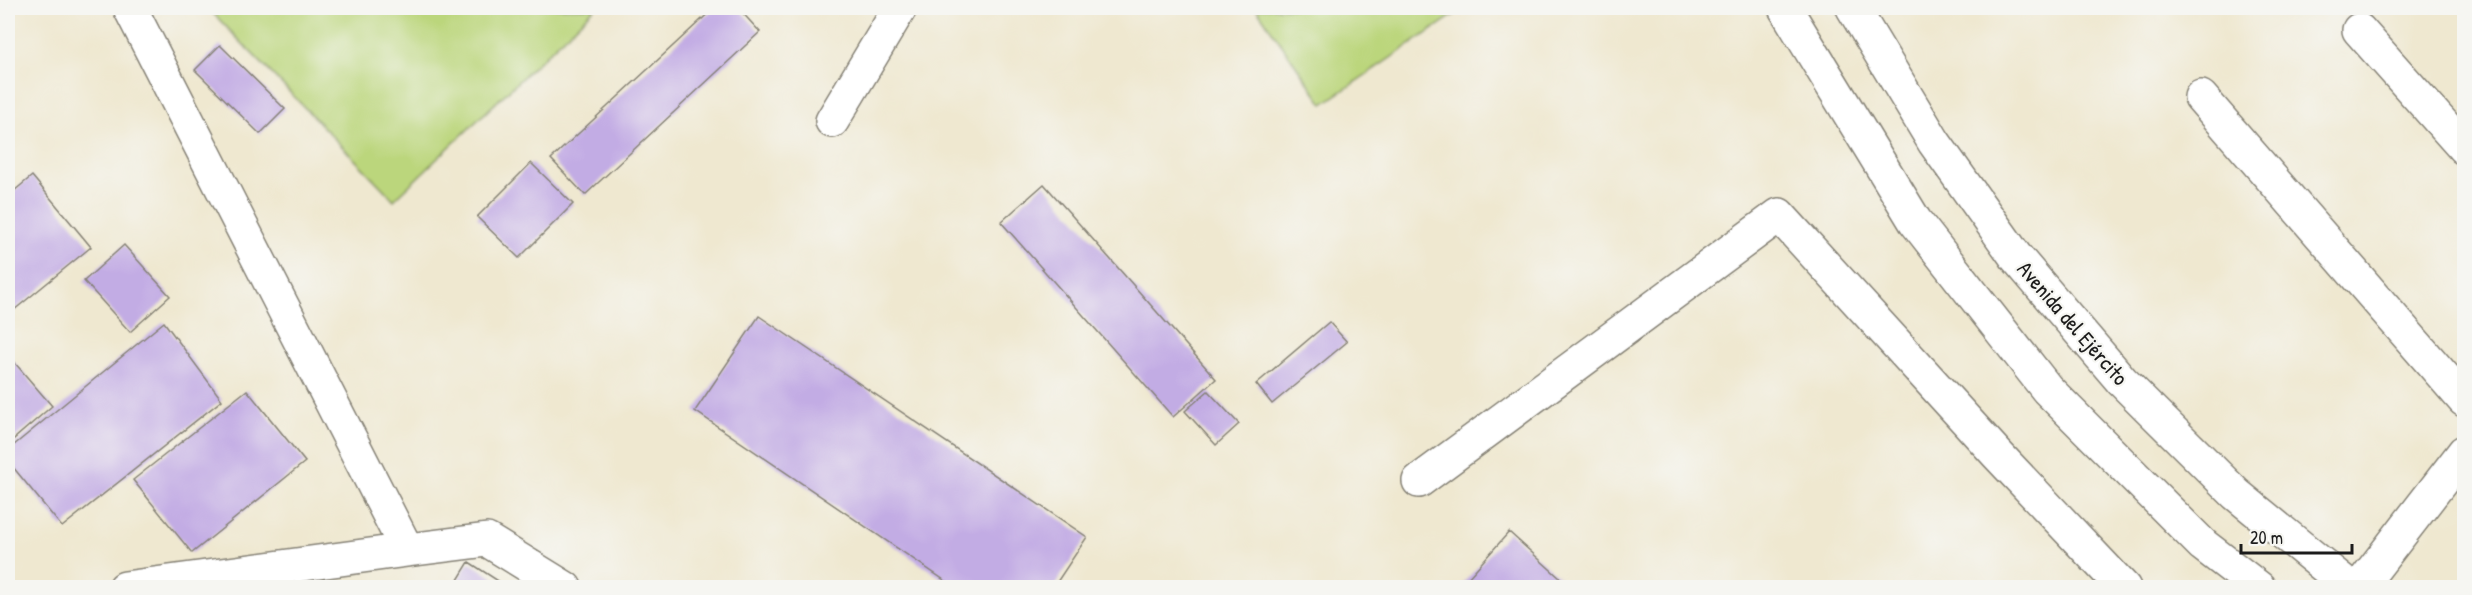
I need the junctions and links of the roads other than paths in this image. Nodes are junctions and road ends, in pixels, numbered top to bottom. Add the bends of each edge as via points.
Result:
1 (130, 8) edge
2 (900, 8) edge
3 (1785, 8) edge
4 (1853, 8) edge
5 (2359, 30) dead end
6 (2201, 97) dead end
7 (832, 121) dead end
8 (2464, 148) edge
9 (2464, 400) edge
10 (2464, 452) edge
11 (1419, 482) dead end
12 (407, 550) junction
13 (125, 588) edge
14 (565, 588) edge
15 (2124, 588) edge
16 (2259, 588) edge
17 (2351, 588) edge
18 (2360, 588) edge

1 - 12 street
2 - 7 street
3 - 16 street via 1915,221 2047,389 2203,545
4 - 17 street, Avenida del Ejército via 1934,142 2016,257 2122,381 2236,494
5 - 8 street
6 - 9 street
10 - 18 street
11 - 15 street via 1779,215
12 - 13 street
12 - 14 street via 487,540

